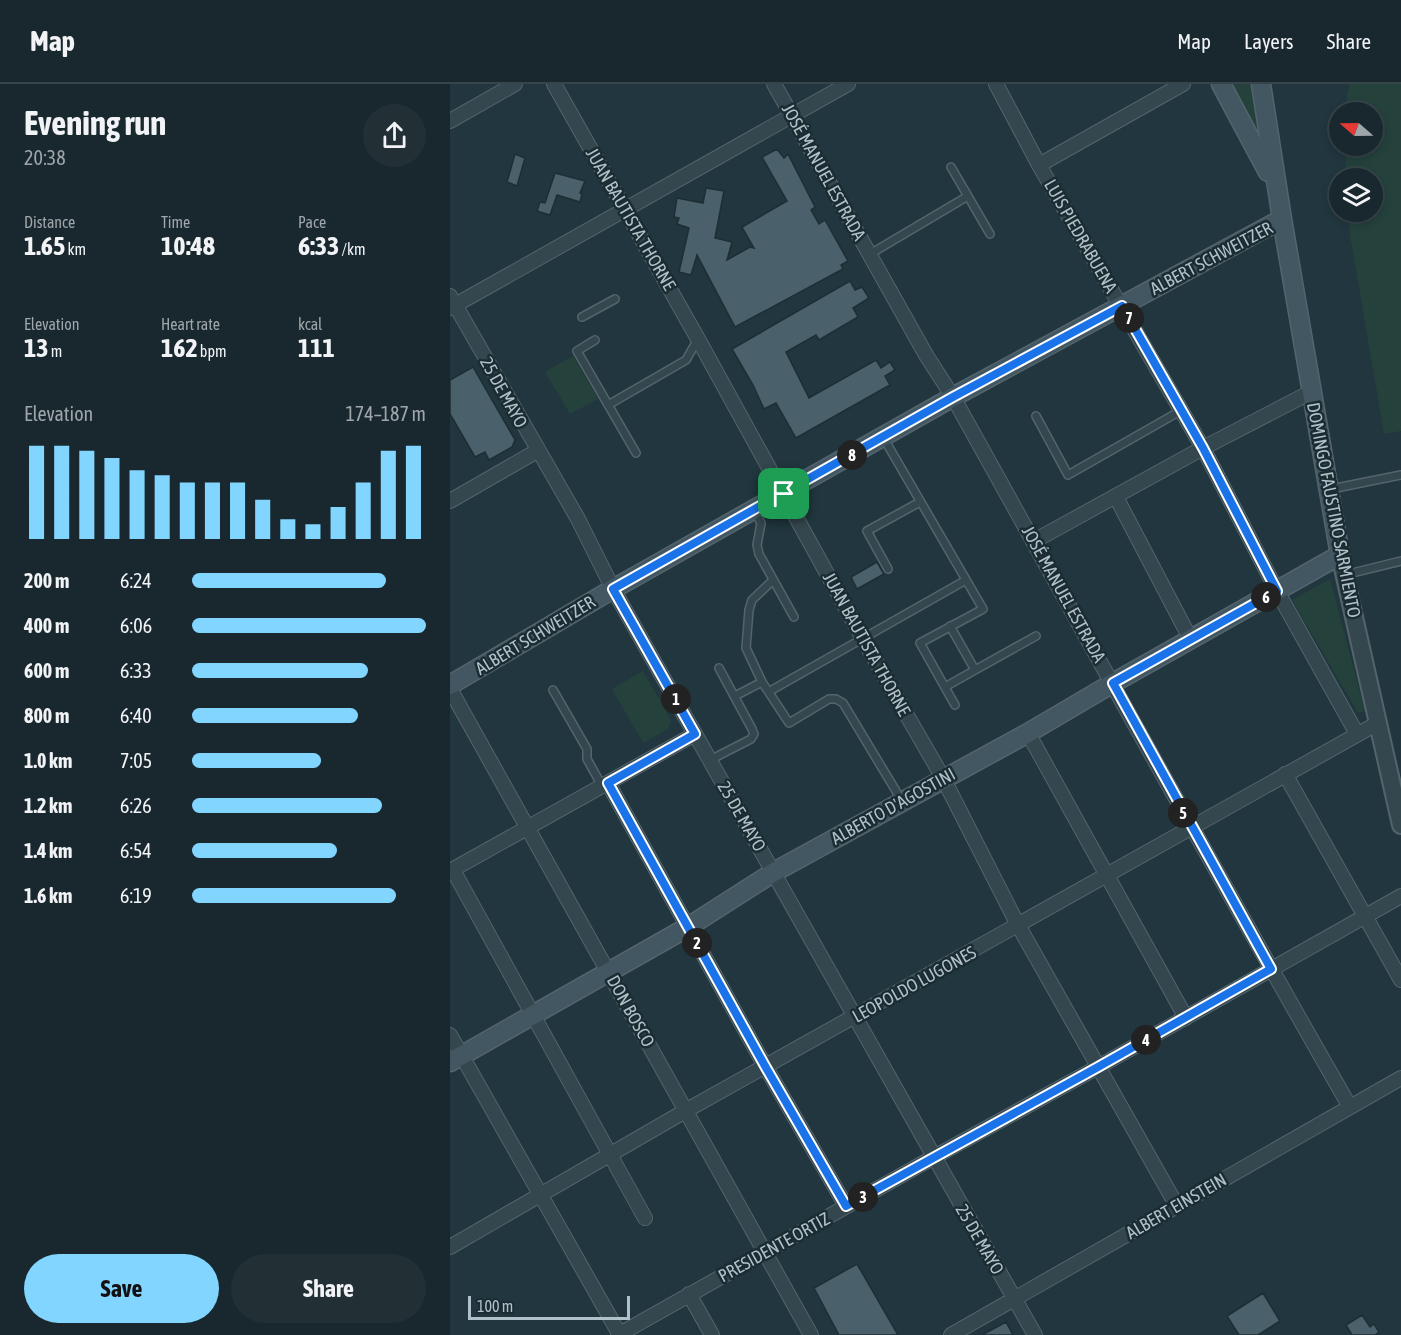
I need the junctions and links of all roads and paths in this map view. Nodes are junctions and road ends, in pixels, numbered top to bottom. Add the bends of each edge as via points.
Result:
1 (515, 84) edge
2 (554, 84) edge
3 (774, 84) edge
4 (848, 84) edge
5 (996, 84) edge
6 (1183, 84) edge
7 (1221, 84) edge
8 (1261, 84) edge
9 (791, 115) junction
10 (450, 121) edge
11 (1039, 165) junction
12 (951, 167) dead end
13 (1277, 192) junction
14 (968, 196) junction
15 (626, 208) junction
16 (1282, 219) junction
17 (990, 234) dead end
18 (870, 254) junction
19 (615, 299) dead end
20 (452, 303) edge
21 (1122, 306) junction
22 (582, 317) dead end
23 (698, 339) junction
24 (595, 340) dead end
25 (1311, 392) junction
26 (953, 397) junction
27 (608, 405) junction
28 (1182, 410) junction
29 (1036, 417) dead end
30 (882, 437) junction
31 (1203, 448) junction
32 (537, 451) junction
33 (636, 453) dead end
34 (1401, 475) edge
35 (1328, 489) junction
36 (784, 494) junction
37 (1116, 497) junction
38 (450, 501) edge
39 (920, 502) junction
40 (753, 511) junction
41 (1034, 541) junction
42 (1340, 555) junction
43 (1401, 561) edge
44 (888, 569) dead end
45 (1344, 575) junction
46 (966, 580) junction
47 (772, 581) junction
48 (613, 589) junction
49 (1277, 591) junction
50 (794, 617) dead end
51 (950, 626) junction
52 (1036, 636) dead end
53 (863, 639) junction
54 (1191, 640) junction
55 (719, 668) dead end
56 (975, 670) junction
57 (762, 682) junction
58 (1113, 683) junction
59 (450, 687) edge
60 (945, 687) junction
61 (553, 690) dead end
62 (770, 692) junction
63 (735, 696) junction
64 (955, 705) dead end
65 (1378, 723) junction
66 (1028, 733) junction
67 (695, 734) junction
68 (1357, 734) junction
69 (710, 760) junction
70 (1285, 774) junction
71 (943, 778) junction
72 (605, 784) junction
73 (902, 801) junction
74 (1401, 825) edge
75 (1191, 827) junction
76 (528, 828) junction
77 (452, 871) edge
78 (774, 872) junction
79 (1107, 875) junction
80 (1401, 896) edge
81 (1364, 916) junction
82 (1018, 925) junction
83 (688, 927) junction
84 (1271, 969) junction
85 (609, 972) junction
86 (1401, 980) edge
87 (533, 1013) junction
88 (855, 1017) junction
89 (1186, 1018) junction
90 (450, 1035) edge
91 (456, 1059) edge
92 (765, 1066) junction
93 (1098, 1067) junction
94 (1401, 1078) edge
95 (1350, 1107) junction
96 (687, 1110) junction
97 (610, 1155) junction
98 (934, 1157) junction
99 (539, 1195) junction
100 (846, 1206) junction
101 (1177, 1206) junction
102 (645, 1218) dead end
103 (450, 1247) edge
104 (765, 1252) junction
105 (690, 1294) junction
106 (1014, 1299) junction
107 (619, 1335) edge
108 (712, 1335) edge
109 (811, 1335) edge
110 (951, 1335) edge
111 (1035, 1335) edge

1 - 10 street
2 - 15 street, JUAN BAUTISTA THORNE
3 - 9 street, JOSÉ MANUEL ESTRADA
4 - 9 street
5 - 11 street, LUIS PIEDRABUENA
6 - 11 street
7 - 13 main road
8 - 13 main road
9 - 15 street
9 - 18 street, JOSÉ MANUEL ESTRADA
11 - 21 street, LUIS PIEDRABUENA
12 - 14 lane
13 - 16 main road, DOMINGO FAUSTINO SARMIENTO
14 - 17 lane
14 - 18 lane
15 - 20 street
15 - 23 street, JUAN BAUTISTA THORNE
16 - 21 main road, ALBERT SCHWEITZER
16 - 25 main road, DOMINGO FAUSTINO SARMIENTO
18 - 26 street, JOSÉ MANUEL ESTRADA
19 - 22 lane
20 - 32 street, 25 DE MAYO
21 - 26 main road, ALBERT SCHWEITZER
21 - 28 street, LUIS PIEDRABUENA
23 - 27 lane via 686,360
23 - 36 street, JUAN BAUTISTA THORNE
24 - 27 lane via 577,351
25 - 31 street
25 - 35 main road, DOMINGO FAUSTINO SARMIENTO
26 - 30 main road, ALBERT SCHWEITZER
26 - 41 street, JOSÉ MANUEL ESTRADA
27 - 33 lane
28 - 29 lane via 1068,475
28 - 31 street, LUIS PIEDRABUENA
30 - 36 main road, ALBERT SCHWEITZER
30 - 39 lane
31 - 37 street
31 - 49 street, LUIS PIEDRABUENA
32 - 38 street
32 - 48 street, 25 DE MAYO via 578,519
34 - 35 lane
35 - 42 main road, DOMINGO FAUSTINO SARMIENTO
36 - 40 main road, ALBERT SCHWEITZER
36 - 53 street, JUAN BAUTISTA THORNE
37 - 41 street
37 - 54 street
39 - 44 lane via 867,531
39 - 46 lane
40 - 47 lane via 761,523 759,554
40 - 48 main road, ALBERT SCHWEITZER
41 - 58 street, JOSÉ MANUEL ESTRADA
42 - 45 street, DOMINGO FAUSTINO SARMIENTO
42 - 49 main road, ALBERTO D'AGOSTINI
43 - 45 lane
45 - 65 street, DOMINGO FAUSTINO SARMIENTO
46 - 51 lane via 983,609
46 - 53 lane
47 - 50 lane
47 - 57 lane via 752,600 747,630 746,648
48 - 59 main road, ALBERT SCHWEITZER
48 - 67 street, 25 DE MAYO
49 - 54 main road, ALBERTO D'AGOSTINI
49 - 68 street, LUIS PIEDRABUENA
51 - 56 lane
51 - 60 lane via 920,643
52 - 56 lane
53 - 62 lane
53 - 71 street, JUAN BAUTISTA THORNE
54 - 58 main road, ALBERTO D'AGOSTINI
55 - 63 lane
56 - 60 lane
57 - 62 lane
57 - 63 lane
58 - 66 main road, ALBERTO D'AGOSTINI
58 - 75 street, JOSÉ MANUEL ESTRADA
59 - 76 street, DON BOSCO
60 - 64 lane
61 - 72 lane via 587,749 587,759
62 - 73 lane via 789,723 829,699 843,703
63 - 69 lane via 754,734
65 - 68 street, LEOPOLDO LUGONES
65 - 74 street, DOMINGO FAUSTINO SARMIENTO
66 - 71 main road, ALBERTO D'AGOSTINI
66 - 79 street
67 - 69 street, 25 DE MAYO
67 - 72 street
68 - 70 street, LEOPOLDO LUGONES
69 - 78 street, 25 DE MAYO
70 - 75 street, LEOPOLDO LUGONES
70 - 81 street
71 - 73 main road, ALBERTO D'AGOSTINI
71 - 82 street, JUAN BAUTISTA THORNE
72 - 76 street
72 - 83 street
73 - 78 main road, ALBERTO D'AGOSTINI
75 - 79 street, LEOPOLDO LUGONES
75 - 84 street, JOSÉ MANUEL ESTRADA
76 - 77 street
76 - 85 street, DON BOSCO
77 - 87 street
78 - 83 main road, ALBERTO D'AGOSTINI
78 - 88 street, 25 DE MAYO
79 - 82 street, LEOPOLDO LUGONES
79 - 89 street
80 - 81 street, PRESIDENTE ORTIZ
81 - 84 street, PRESIDENTE ORTIZ
81 - 86 street
82 - 88 street, LEOPOLDO LUGONES
82 - 93 street, JUAN BAUTISTA THORNE
83 - 85 main road, ALBERTO D'AGOSTINI
83 - 92 street
84 - 89 street, PRESIDENTE ORTIZ
84 - 95 street, JOSÉ MANUEL ESTRADA
85 - 87 main road, ALBERTO D'AGOSTINI
85 - 96 street, DON BOSCO
87 - 91 main road, ALBERTO D'AGOSTINI
87 - 97 street
88 - 92 street, LEOPOLDO LUGONES
88 - 98 street, 25 DE MAYO
89 - 93 street, PRESIDENTE ORTIZ
90 - 91 street
91 - 99 street
92 - 96 street, LEOPOLDO LUGONES
92 - 100 street
93 - 98 street, PRESIDENTE ORTIZ
93 - 101 street, JUAN BAUTISTA THORNE
94 - 95 street, ALBERT EINSTEIN
95 - 101 street, ALBERT EINSTEIN
96 - 97 street, LEOPOLDO LUGONES
96 - 104 street, DON BOSCO
97 - 99 street, LEOPOLDO LUGONES
97 - 102 street
98 - 100 street, PRESIDENTE ORTIZ
98 - 106 street, 25 DE MAYO
99 - 103 street, LEOPOLDO LUGONES
99 - 107 street
100 - 104 street, PRESIDENTE ORTIZ
101 - 106 street, ALBERT EINSTEIN
104 - 105 street, PRESIDENTE ORTIZ
104 - 109 street, DON BOSCO
105 - 107 street, PRESIDENTE ORTIZ
105 - 108 street
106 - 110 street, ALBERT EINSTEIN
106 - 111 street, 25 DE MAYO

